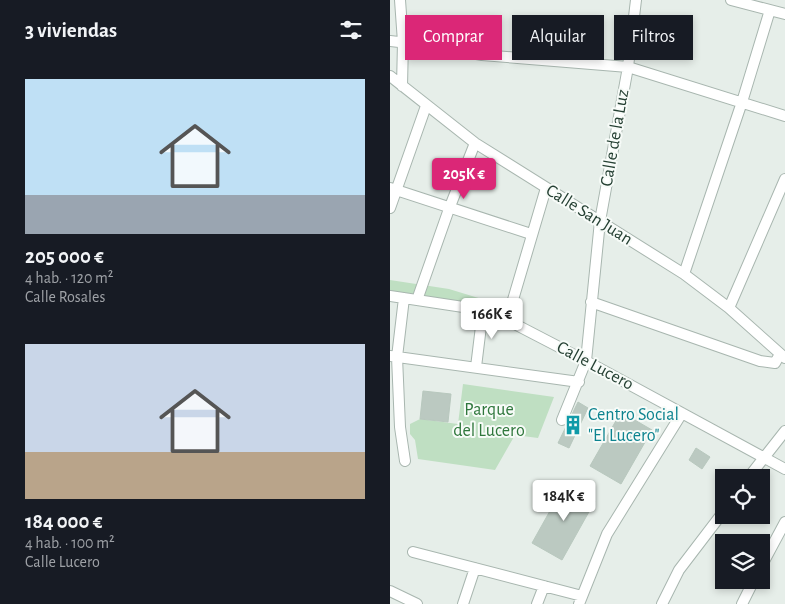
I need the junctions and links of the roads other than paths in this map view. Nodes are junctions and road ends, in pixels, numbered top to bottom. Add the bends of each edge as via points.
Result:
1 (400, 0) edge
2 (636, 0) edge
3 (731, 0) edge
4 (770, 10) junction
5 (785, 14) edge
6 (390, 41) edge
7 (403, 42) junction
8 (628, 67) junction
9 (390, 76) edge
10 (402, 86) junction
11 (742, 102) junction
12 (426, 106) junction
13 (785, 116) edge
14 (476, 143) junction
15 (785, 179) edge
16 (546, 188) junction
17 (393, 189) edge
18 (390, 208) edge
19 (449, 208) junction
20 (600, 221) junction
21 (531, 234) junction
22 (684, 274) junction
23 (390, 296) edge
24 (404, 298) junction
25 (417, 300) junction
26 (591, 302) junction
27 (729, 308) junction
28 (483, 310) junction
29 (507, 320) junction
30 (394, 356) edge
31 (783, 359) edge
32 (586, 361) junction
33 (476, 367) junction
34 (579, 382) junction
35 (682, 413) junction
36 (562, 420) dead end
37 (395, 427) edge
38 (785, 430) edge
39 (764, 457) junction
40 (406, 461) dead end
41 (785, 468) edge
42 (755, 469) edge
43 (715, 522) edge
44 (785, 522) edge
45 (770, 550) edge
46 (413, 552) dead end
47 (476, 568) junction
48 (544, 586) junction
49 (750, 589) edge
50 (390, 591) edge
51 (580, 600) edge
52 (417, 604) edge
53 (463, 604) edge
54 (537, 604) edge
55 (662, 604) edge
56 (742, 604) edge

1 - 7 street
2 - 8 street, Calle de la Luz
3 - 4 street
4 - 5 street
4 - 11 street
6 - 7 street
7 - 8 street via 482,55
7 - 10 street
8 - 11 street
8 - 20 street, Calle de la Luz
9 - 10 street, Calle San Juan
10 - 12 street, Calle San Juan
11 - 13 street
11 - 22 street
12 - 14 street, Calle San Juan
12 - 17 street
14 - 16 street, Calle San Juan
14 - 19 street
15 - 27 street
16 - 20 street, Calle San Juan
16 - 21 street
17 - 18 street
17 - 19 street
19 - 21 street
19 - 25 street
20 - 22 street, Calle San Juan
20 - 26 street, Calle de la Luz
21 - 29 street
22 - 27 street, Calle San Juan
23 - 24 street, Calle Lucero
24 - 25 street, Calle Lucero
24 - 30 street
25 - 28 street, Calle Lucero
26 - 31 street via 760,361 775,363
26 - 32 street, Calle de la Luz
27 - 31 street, Calle San Juan
28 - 29 street, Calle Lucero
28 - 33 street
29 - 32 street, Calle Lucero
30 - 33 street
30 - 37 street
32 - 34 street, Calle de la Luz
32 - 35 street, Calle Lucero
33 - 34 street
34 - 36 street, Calle de la Luz
35 - 39 street, Calle Lucero
35 - 51 street via 607,534
37 - 40 street
38 - 39 street
39 - 41 street, Calle Lucero
39 - 42 street
43 - 55 street via 679,570
44 - 45 street
46 - 47 street
47 - 48 street
47 - 53 street
48 - 51 street
48 - 54 street
49 - 56 street
50 - 52 street

